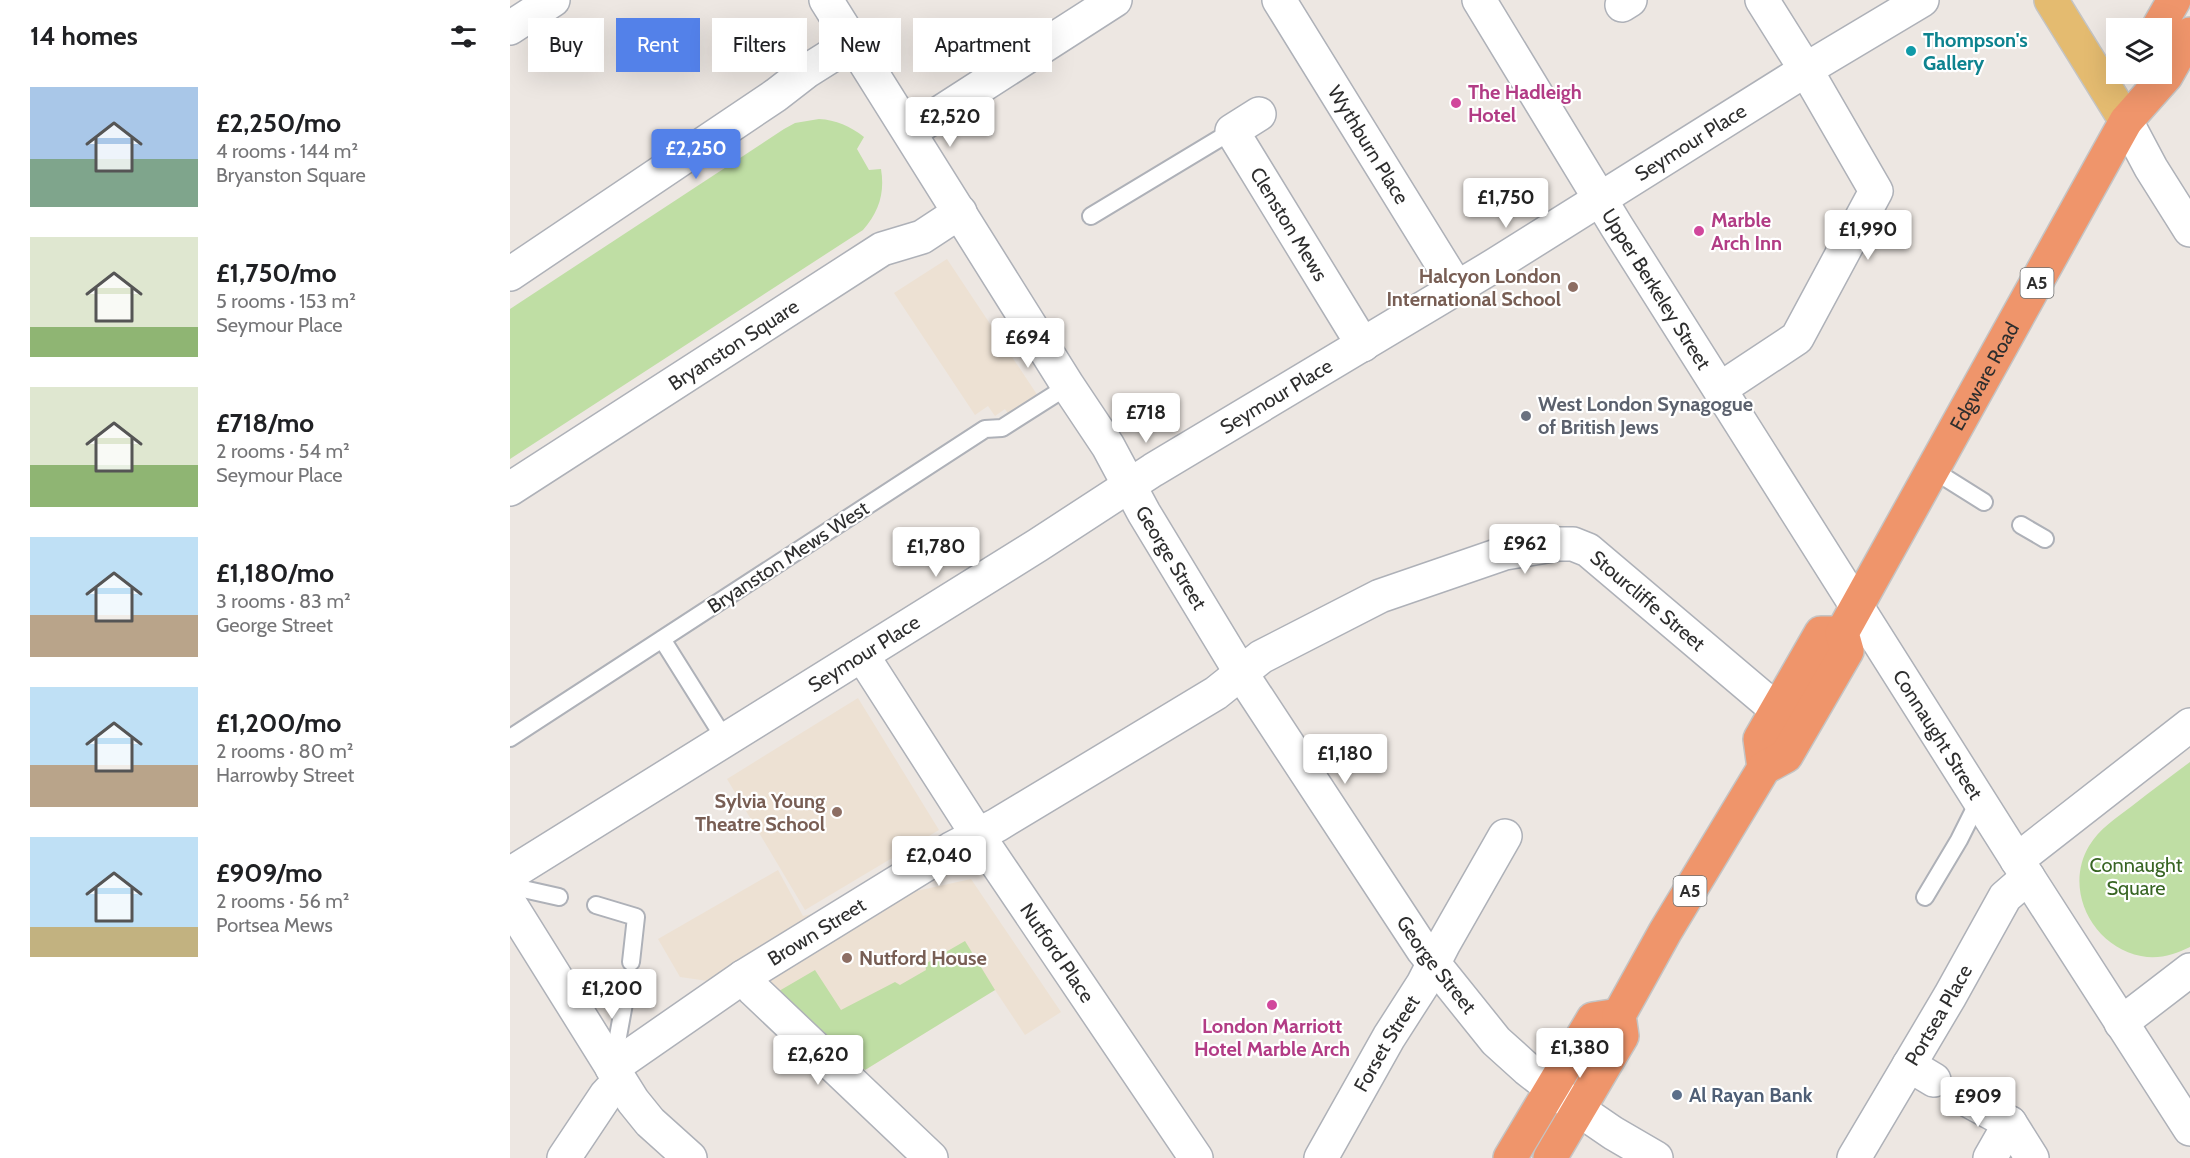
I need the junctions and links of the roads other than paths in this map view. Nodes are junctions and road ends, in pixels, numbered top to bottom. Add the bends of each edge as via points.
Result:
1 (553, 0) edge
2 (826, 0) edge
3 (1115, 0) edge
4 (1279, 0) edge
5 (1479, 0) edge
6 (1762, 0) edge
7 (1922, 0) edge
8 (2051, 0) edge
9 (2174, 0) edge
10 (838, 18) edge
11 (2164, 18) edge
12 (510, 28) edge
13 (2190, 34) edge
14 (819, 63) edge
15 (1806, 70) junction
16 (872, 72) edge
17 (2135, 84) edge
18 (2126, 121) junction
19 (1246, 122) joint
20 (910, 132) junction
21 (1601, 200) junction
22 (960, 212) junction
23 (1091, 216) dead end
24 (2190, 230) edge
25 (510, 274) edge
26 (1456, 288) junction
27 (1363, 345) junction
28 (1068, 386) junction
29 (1720, 389) junction
30 (1934, 470) junction
31 (1129, 485) junction
32 (510, 489) edge
33 (1983, 502) dead end
34 (2021, 525) dead end
35 (2045, 539) dead end
36 (1850, 620) junction
37 (662, 639) junction
38 (862, 655) junction
39 (1241, 672) junction
40 (1777, 710) junction
41 (2190, 725) edge
42 (510, 738) edge
43 (726, 741) junction
44 (1764, 768) junction
45 (1979, 800) junction
46 (977, 834) junction
47 (1505, 836) dead end
48 (2022, 869) junction
49 (510, 874) edge
50 (510, 886) edge
51 (560, 897) dead end
52 (1925, 897) dead end
53 (510, 904) edge
54 (596, 905) dead end
55 (631, 962) dead end
56 (1433, 963) junction
57 (2190, 969) edge
58 (743, 977) junction
59 (625, 998) dead end
60 (1619, 1015) junction
61 (2121, 1023) junction
62 (615, 1075) junction
63 (1551, 1089) junction
64 (1964, 1098) dead end
65 (1578, 1109) junction
66 (2010, 1123) junction
67 (2190, 1129) edge
68 (564, 1158) edge
69 (690, 1158) edge
70 (931, 1158) edge
71 (1196, 1158) edge
72 (1321, 1158) edge
73 (1510, 1158) edge
74 (1550, 1158) edge
75 (1656, 1158) edge
76 (1854, 1158) edge
77 (1990, 1158) edge
78 (2032, 1158) edge

1 - 12 street
2 - 10 street, George Street
3 - 20 street
4 - 26 street, Wythburn Place
5 - 21 street, Upper Berkeley Street
6 - 15 street
7 - 15 street, Seymour Place
8 - 18 main road
9 - 11 highway
13 - 18 highway, Edgware Road / A5 via 2166,76
14 - 25 street
15 - 21 street, Seymour Place
15 - 29 street via 1876,192 1797,338
16 - 20 street, George Street
17 - 18 highway, Edgware Road / A5
18 - 24 street
18 - 30 highway, Edgware Road / A5
19 - 23 lane
19 - 27 street, Clenston Mews
20 - 22 street, George Street
21 - 26 street, Seymour Place
21 - 29 street, Upper Berkeley Street
22 - 28 street, George Street
22 - 32 street, Bryanston Square via 922,237 882,249
26 - 27 street, Seymour Place
27 - 31 street, Seymour Place
28 - 31 street, George Street
28 - 37 lane, Bryanston Mews West via 1002,428 985,429
29 - 36 street, Upper Berkeley Street
30 - 33 lane
30 - 36 highway, Edgware Road / A5
31 - 38 street, Seymour Place
31 - 39 street, George Street
34 - 35 lane
36 - 40 highway via 1821,633
36 - 44 highway, Edgware Road / A5 via 1847,651 1786,756
36 - 45 street, Connaught Street
37 - 42 lane, Bryanston Mews West
37 - 43 lane
38 - 43 street, Seymour Place
38 - 46 street, Nutford Place
39 - 40 street, Stourcliffe Street via 1257,659 1380,596 1505,553 1573,543 1588,550
39 - 46 street, Brown Street via 1216,693
39 - 56 street, George Street
40 - 44 highway via 1760,739
41 - 48 street
43 - 49 street, Seymour Place
44 - 60 highway, Edgware Road / A5
45 - 48 street, Connaught Street
45 - 52 lane
46 - 58 street, Brown Street
46 - 71 street, Nutford Place
47 - 56 street, Forset Street
48 - 61 street
48 - 76 street, Portsea Place via 1922,1073
50 - 51 lane
53 - 62 street
54 - 55 lane via 636,917
56 - 63 street, George Street via 1496,1041
56 - 72 street, Forset Street
57 - 61 street
58 - 62 street, Brown Street
58 - 70 street
59 - 62 lane
60 - 63 highway via 1593,1019
60 - 65 highway, Edgware Road / A5 via 1622,1036
61 - 67 street
62 - 68 street, Brown Street
62 - 69 street via 650,1122
63 - 65 street, George Street
63 - 73 highway
64 - 66 street
65 - 74 highway, Edgware Road / A5
65 - 75 street, George Street
66 - 77 street
66 - 78 street

